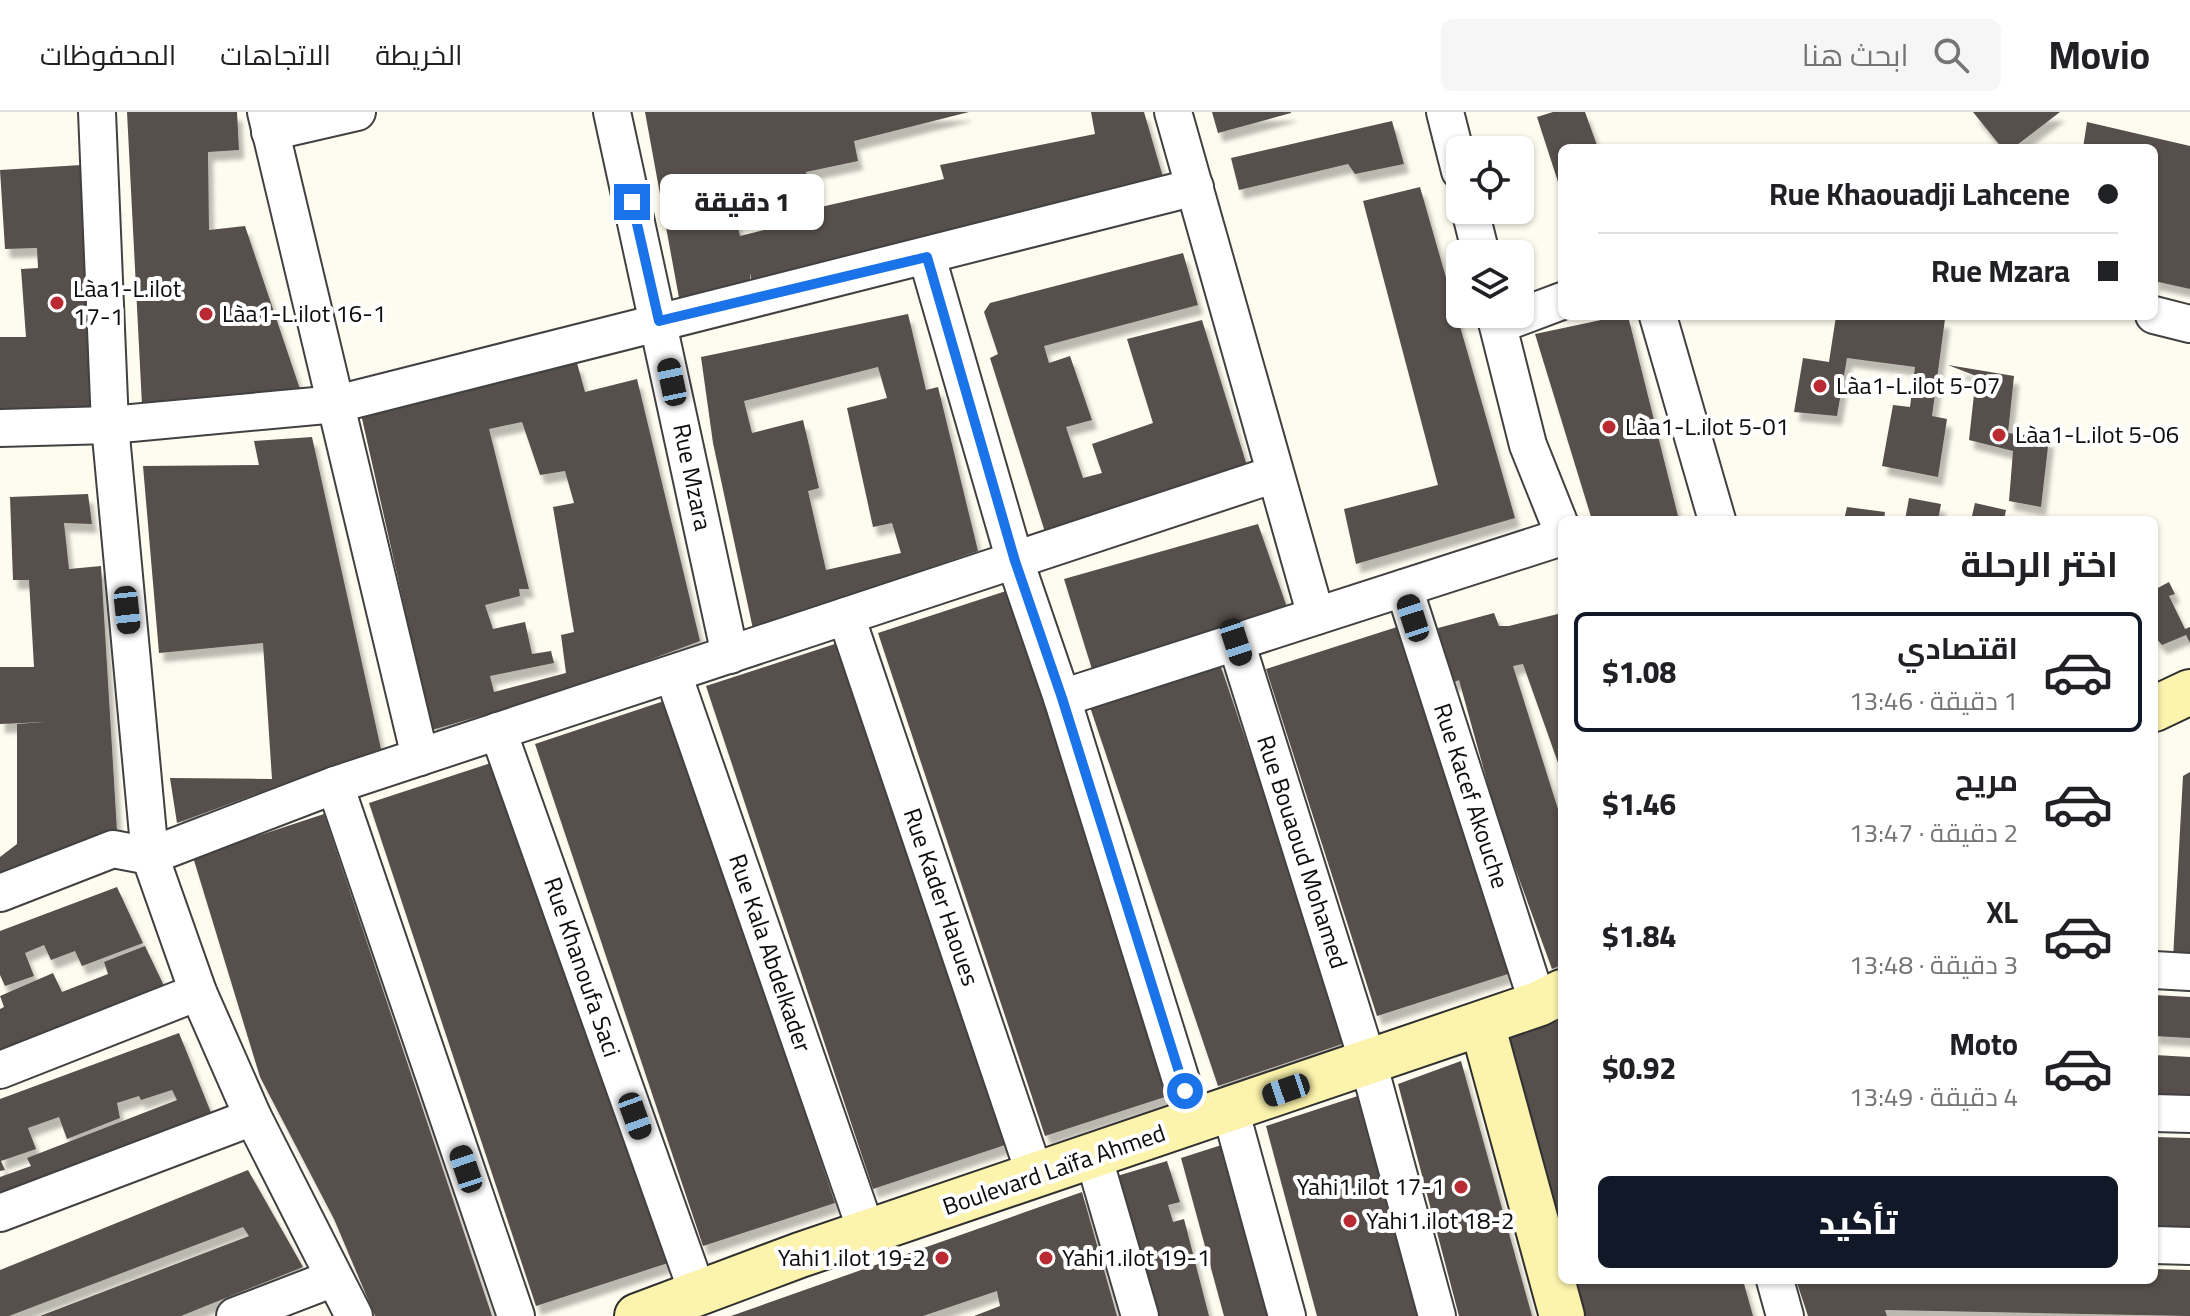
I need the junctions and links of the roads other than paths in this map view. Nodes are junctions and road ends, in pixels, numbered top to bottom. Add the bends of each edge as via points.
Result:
1 (97, 112) edge
2 (357, 112) edge
3 (612, 112) edge
4 (1173, 112) edge
5 (1445, 112) edge
6 (268, 122) edge
7 (1451, 136) edge
8 (1195, 187) junction
9 (927, 257) junction
10 (1558, 302) edge
11 (1534, 309) edge
12 (2158, 316) edge
13 (1659, 320) edge
14 (659, 321) junction
15 (2190, 324) edge
16 (1499, 328) edge
17 (337, 404) junction
18 (110, 425) junction
19 (0, 428) edge
20 (1275, 474) junction
21 (1716, 516) edge
22 (1558, 520) edge
23 (1558, 538) edge
24 (1015, 561) junction
25 (1404, 588) junction
26 (846, 616) junction
27 (1316, 616) junction
28 (1236, 642) junction
29 (730, 655) junction
30 (673, 674) junction
31 (2190, 692) edge
32 (1062, 698) junction
33 (2158, 707) edge
34 (498, 731) junction
35 (420, 757) junction
36 (335, 785) junction
37 (150, 856) junction
38 (0, 893) edge
39 (2158, 970) edge
40 (2190, 972) edge
41 (198, 992) junction
42 (1550, 998) edge
43 (1482, 1024) junction
44 (1368, 1062) junction
45 (0, 1070) edge
46 (2158, 1113) edge
47 (2190, 1114) edge
48 (1212, 1115) junction
49 (253, 1117) junction
50 (1093, 1155) junction
51 (1036, 1178) junction
52 (0, 1213) edge
53 (867, 1233) junction
54 (2158, 1245) edge
55 (2190, 1246) edge
56 (334, 1278) junction
57 (1776, 1284) edge
58 (664, 1308) edge
59 (235, 1316) edge
60 (354, 1316) edge
61 (516, 1316) edge
62 (1140, 1316) edge
63 (1287, 1316) edge
64 (1437, 1316) edge
65 (1562, 1316) edge
66 (1785, 1316) edge

1 - 18 street
2 - 6 street
3 - 14 street, Rue Mzara
4 - 8 street
5 - 7 street
6 - 17 street
8 - 9 street
8 - 20 street
9 - 14 street
9 - 24 street
10 - 11 street
12 - 15 street
13 - 21 street
14 - 17 street
14 - 29 street, Rue Mzara
16 - 22 street via 1528,445
17 - 18 street
17 - 35 street
18 - 19 street
18 - 37 street
20 - 24 street
20 - 27 street
23 - 25 street
24 - 26 street
24 - 32 street
25 - 27 street
25 - 42 street, Rue Kacef Akouche
26 - 29 street
26 - 51 street, Rue Kader Haoues
27 - 28 street
28 - 32 street
28 - 44 street, Rue Bouaoud Mohamed
29 - 30 street
30 - 34 street
30 - 53 street, Rue Kala Abdelkader
31 - 33 street
32 - 48 street
34 - 35 street
34 - 58 street, Rue Khanoufa Saci
35 - 36 street
36 - 37 street
36 - 61 street
37 - 38 street via 113,849
37 - 41 street
39 - 40 street
41 - 45 street
41 - 49 street
42 - 43 street, Boulevard Laïfa Ahmed
43 - 44 street, Boulevard Laïfa Ahmed
43 - 65 street
44 - 48 street, Boulevard Laïfa Ahmed
44 - 64 street, Rue Bouaoud Mohamed
46 - 47 street
48 - 50 street, Boulevard Laïfa Ahmed
48 - 63 street
49 - 52 street
49 - 56 street
50 - 51 street, Boulevard Laïfa Ahmed
50 - 62 street
51 - 53 street, Boulevard Laïfa Ahmed
53 - 58 street, Boulevard Laïfa Ahmed
54 - 55 street
56 - 59 street
56 - 60 street
57 - 66 street

